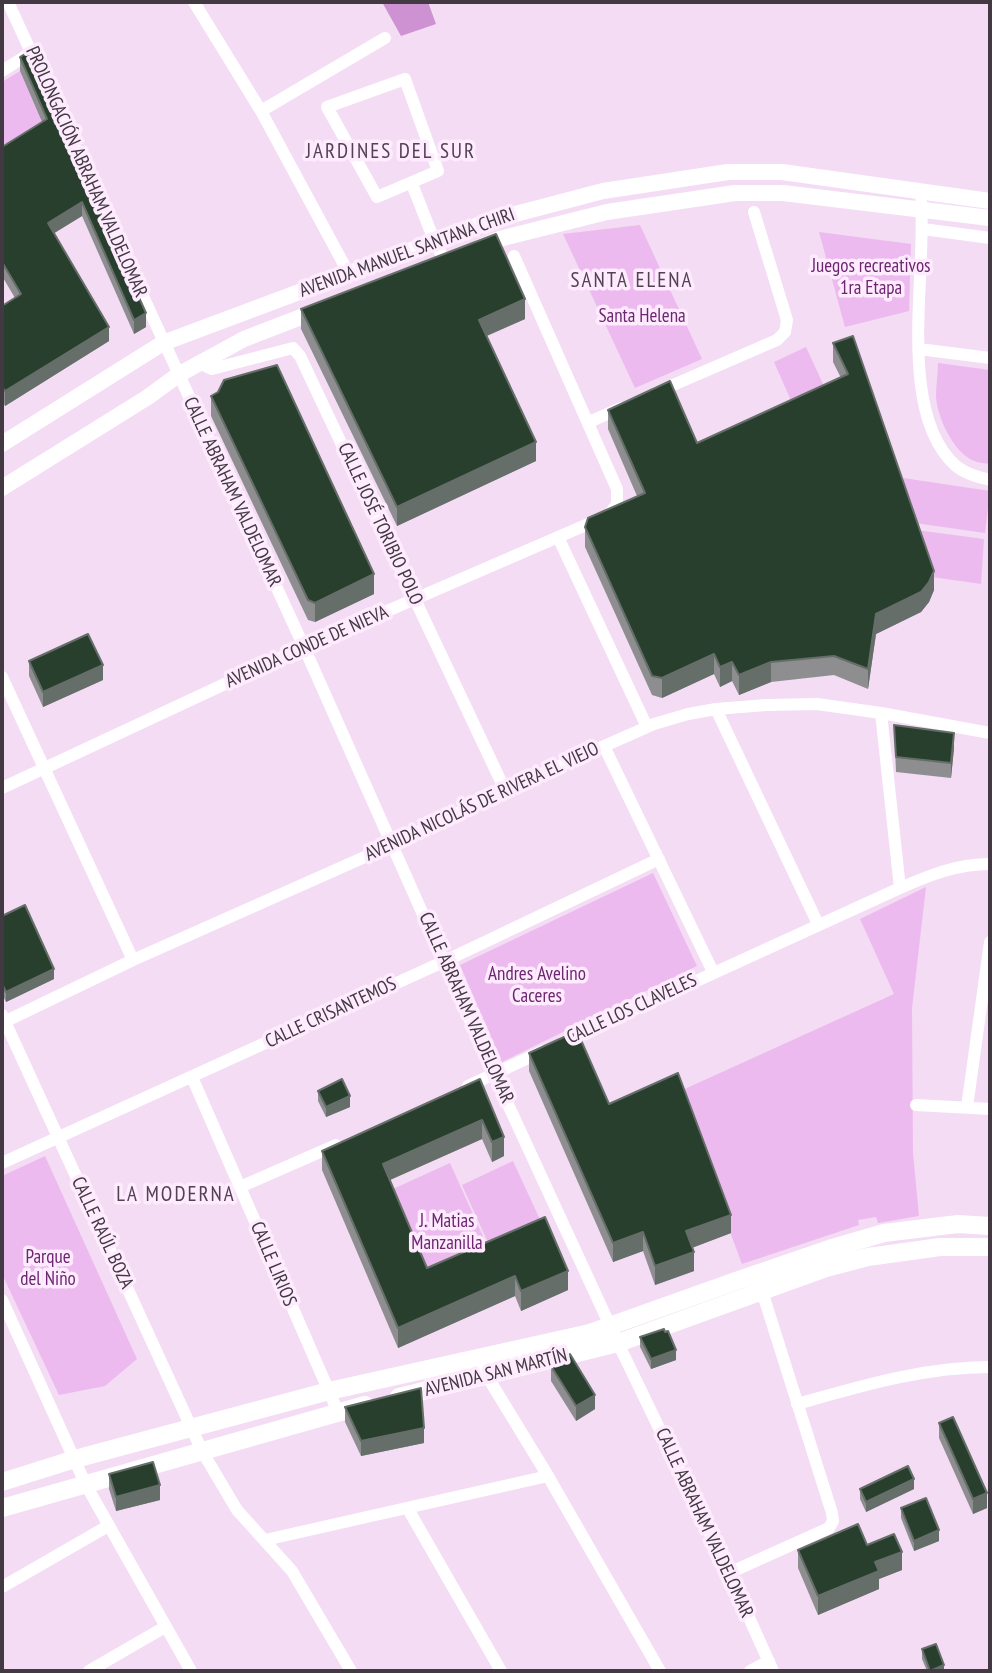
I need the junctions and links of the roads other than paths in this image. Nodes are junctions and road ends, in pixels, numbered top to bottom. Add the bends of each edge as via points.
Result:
1 (8, 2) edge
2 (194, 2) edge
3 (385, 38) dead end
4 (32, 52) junction
5 (2, 71) edge
6 (261, 111) junction
7 (412, 184) junction
8 (921, 200) junction
9 (990, 201) edge
10 (754, 212) dead end
11 (990, 218) edge
12 (923, 229) junction
13 (990, 238) edge
14 (434, 240) junction
15 (514, 256) dead end
16 (449, 258) joint
17 (348, 272) junction
18 (332, 305) edge
19 (163, 343) junction
20 (919, 349) junction
21 (990, 358) edge
22 (200, 363) junction
23 (178, 375) junction
24 (589, 422) junction
25 (2, 444) edge
26 (990, 480) edge
27 (2, 488) edge
28 (558, 537) junction
29 (415, 599) junction
30 (304, 647) junction
31 (2, 677) edge
32 (716, 709) junction
33 (881, 713) junction
34 (647, 727) junction
35 (990, 733) edge
36 (604, 746) junction
37 (44, 769) junction
38 (2, 788) edge
39 (505, 790) junction
40 (394, 844) junction
41 (659, 859) junction
42 (990, 864) edge
43 (900, 888) junction
44 (818, 924) junction
45 (990, 942) edge
46 (133, 960) junction
47 (445, 961) junction
48 (713, 972) junction
49 (3, 1020) edge
50 (494, 1074) junction
51 (192, 1077) junction
52 (459, 1090) edge
53 (916, 1105) dead end
54 (967, 1107) junction
55 (990, 1109) edge
56 (58, 1136) junction
57 (354, 1137) edge
58 (2, 1163) edge
59 (240, 1187) junction
60 (990, 1226) edge
61 (990, 1247) edge
62 (762, 1291) junction
63 (2, 1300) edge
64 (614, 1335) junction
65 (475, 1358) junction
66 (990, 1367) edge
67 (487, 1375) junction
68 (328, 1391) junction
69 (797, 1404) junction
70 (338, 1412) junction
71 (192, 1429) junction
72 (202, 1451) junction
73 (75, 1459) junction
74 (548, 1476) junction
75 (2, 1482) edge
76 (86, 1485) junction
77 (2, 1508) edge
78 (408, 1508) junction
79 (108, 1526) junction
80 (265, 1540) junction
81 (729, 1573) junction
82 (2, 1587) edge
83 (165, 1627) junction
84 (771, 1666) edge
85 (89, 1671) edge
86 (191, 1671) edge
87 (351, 1671) edge
88 (501, 1671) edge
89 (660, 1671) edge
90 (750, 1671) edge

1 - 4 street, PROLONGACIÓN ABRAHAM VALDELOMAR
2 - 6 street
3 - 6 street
4 - 5 street
4 - 19 street, PROLONGACIÓN ABRAHAM VALDELOMAR
6 - 17 street
7 - 7 street via 377,197 327,107 405,79 438,172
7 - 14 street
8 - 9 street, AVENIDA MANUEL SANTANA CHIRI
8 - 11 street, AVENIDA MANUEL SANTANA CHIRI
8 - 12 street
8 - 14 street, AVENIDA MANUEL SANTANA CHIRI via 782,172 728,172 603,191
8 - 16 street, AVENIDA MANUEL SANTANA CHIRI via 735,193 607,212 499,239
10 - 24 street via 787,320 785,332 777,340
12 - 13 street
12 - 20 street
14 - 16 street
14 - 17 street, AVENIDA MANUEL SANTANA CHIRI
15 - 24 street
17 - 19 street, AVENIDA MANUEL SANTANA CHIRI
18 - 22 street, AVENIDA MANUEL SANTANA CHIRI via 244,339
19 - 23 street, CALLE ABRAHAM VALDELOMAR
19 - 25 street, AVENIDA MANUEL SANTANA CHIRI
20 - 21 street
20 - 26 street via 927,411 937,443 967,473
22 - 23 street, AVENIDA MANUEL SANTANA CHIRI
22 - 29 street, CALLE JOSÉ TORIBIO POLO via 212,369 293,348
23 - 27 street, AVENIDA MANUEL SANTANA CHIRI
23 - 30 street, CALLE ABRAHAM VALDELOMAR
24 - 28 street, AVENIDA CONDE DE NIEVA via 618,496 613,510 603,518
28 - 29 street, AVENIDA CONDE DE NIEVA
28 - 34 street
29 - 30 street, AVENIDA CONDE DE NIEVA
29 - 39 street, CALLE JOSÉ TORIBIO POLO
30 - 37 street, AVENIDA CONDE DE NIEVA
30 - 40 street, CALLE ABRAHAM VALDELOMAR
31 - 37 street
32 - 33 street, AVENIDA NICOLÁS DE RIVERA EL VIEJO via 817,705
32 - 34 street, AVENIDA NICOLÁS DE RIVERA EL VIEJO
32 - 44 street
33 - 35 street, AVENIDA NICOLÁS DE RIVERA EL VIEJO
33 - 43 street
34 - 36 street, AVENIDA NICOLÁS DE RIVERA EL VIEJO
36 - 39 street, AVENIDA NICOLÁS DE RIVERA EL VIEJO
36 - 41 street
37 - 38 street, AVENIDA CONDE DE NIEVA
37 - 46 street
39 - 40 street, AVENIDA NICOLÁS DE RIVERA EL VIEJO
40 - 46 street, AVENIDA NICOLÁS DE RIVERA EL VIEJO
40 - 47 street, CALLE ABRAHAM VALDELOMAR
41 - 47 street, CALLE CRISANTEMOS
41 - 48 street
42 - 43 street, CALLE LOS CLAVELES via 941,871
43 - 44 street, CALLE LOS CLAVELES
44 - 48 street, CALLE LOS CLAVELES
45 - 54 street
46 - 49 street, AVENIDA NICOLÁS DE RIVERA EL VIEJO
47 - 50 street, CALLE ABRAHAM VALDELOMAR
47 - 51 street, CALLE CRISANTEMOS
48 - 50 street, CALLE LOS CLAVELES
49 - 56 street, CALLE RAÚL BOZA
50 - 52 street, CALLE LOS CLAVELES
50 - 64 street, CALLE ABRAHAM VALDELOMAR
51 - 56 street, CALLE CRISANTEMOS
51 - 59 street, CALLE LIRIOS
53 - 54 street
54 - 55 street
56 - 58 street, CALLE CRISANTEMOS
56 - 71 street, CALLE RAÚL BOZA
57 - 59 street
59 - 68 street, CALLE LIRIOS
60 - 64 main road, AVENIDA SAN MARTÍN via 958,1224 884,1233 736,1280
61 - 62 main road, AVENIDA SAN MARTÍN via 940,1247 879,1255
62 - 64 main road, AVENIDA SAN MARTÍN
62 - 69 street
63 - 73 street
64 - 65 main road, AVENIDA SAN MARTÍN via 590,1333
64 - 67 main road, AVENIDA SAN MARTÍN
64 - 81 street, CALLE ABRAHAM VALDELOMAR
65 - 67 street
65 - 68 main road, AVENIDA SAN MARTÍN
66 - 69 street via 889,1378
67 - 70 main road, AVENIDA SAN MARTÍN
67 - 74 street
68 - 70 street, CALLE LIRIOS
68 - 71 main road, AVENIDA SAN MARTÍN
69 - 81 street via 833,1521 829,1528
70 - 72 main road, AVENIDA SAN MARTÍN
71 - 72 street, CALLE RAÚL BOZA
71 - 73 main road, AVENIDA SAN MARTÍN
72 - 76 main road, AVENIDA SAN MARTÍN
72 - 80 street, CALLE RAÚL BOZA via 237,1510
73 - 75 main road, AVENIDA SAN MARTÍN
73 - 76 street
74 - 78 street
74 - 89 street
76 - 77 main road, AVENIDA SAN MARTÍN
76 - 79 street
78 - 80 street
78 - 88 street
79 - 82 street
79 - 83 street
80 - 87 street, CALLE RAÚL BOZA via 292,1571
81 - 84 street, CALLE ABRAHAM VALDELOMAR
83 - 85 street
83 - 86 street
84 - 90 street

